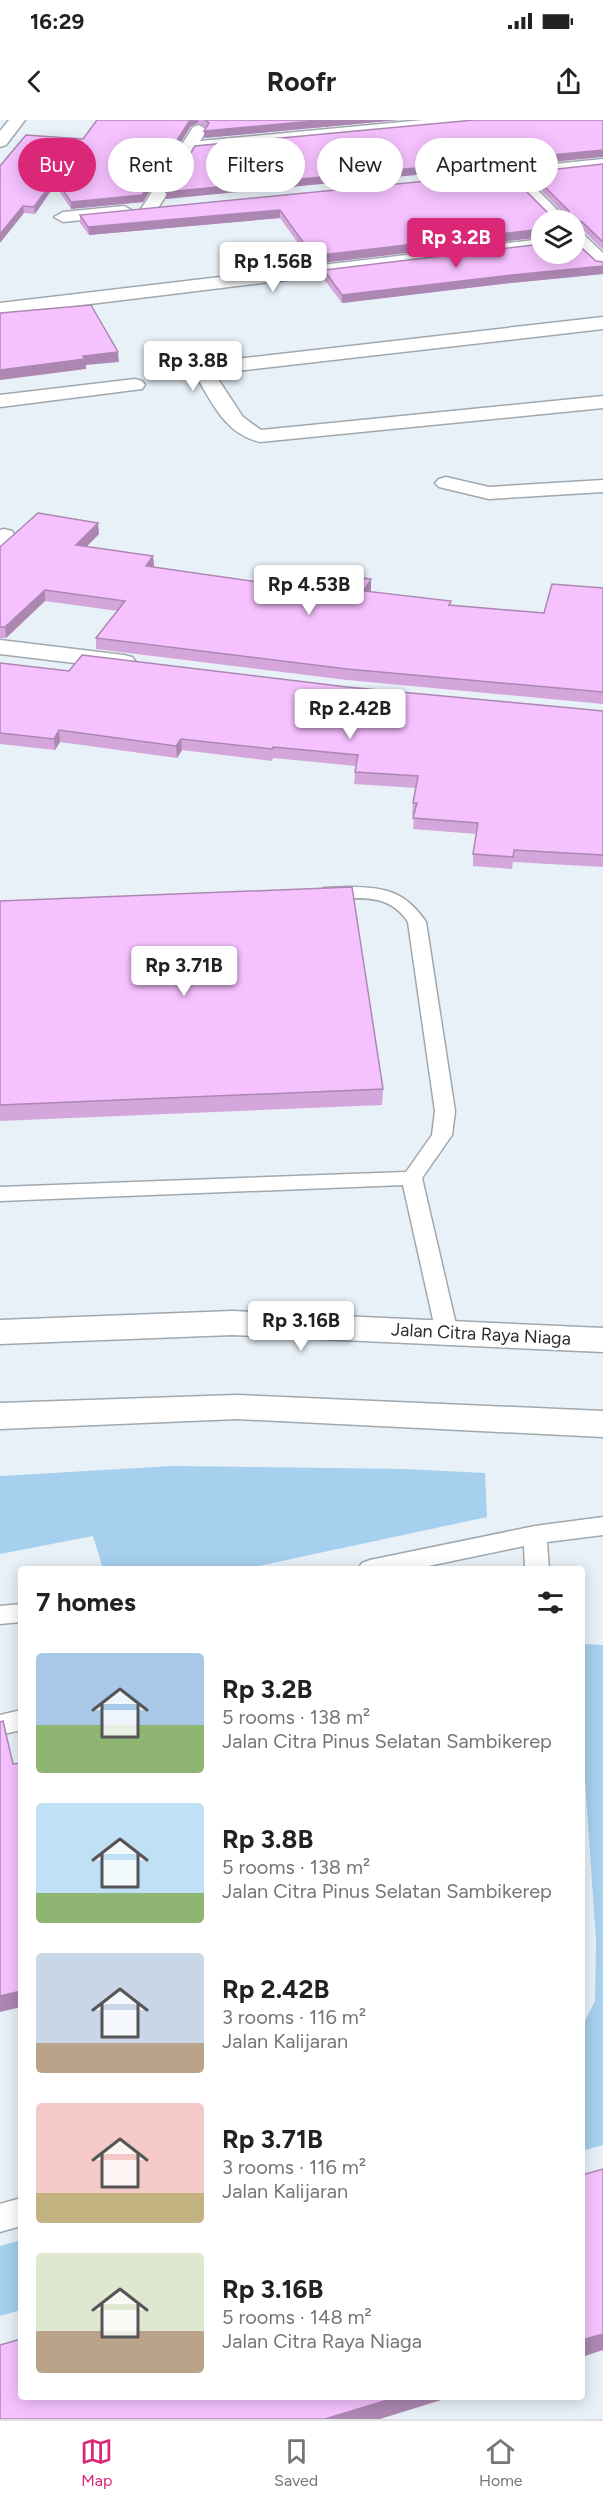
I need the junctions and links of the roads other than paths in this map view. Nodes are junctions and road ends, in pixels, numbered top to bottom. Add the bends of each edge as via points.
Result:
1 (18, 120) edge
2 (473, 120) edge
3 (199, 130) dead end
4 (194, 138) edge
5 (0, 142) edge
6 (194, 147) edge
7 (603, 164) edge
8 (558, 168) edge
9 (160, 192) edge
10 (531, 192) edge
11 (172, 207) edge
12 (149, 209) junction
13 (549, 210) edge
14 (63, 217) dead end
15 (603, 238) edge
16 (585, 239) edge
17 (531, 245) edge
18 (585, 247) edge
19 (603, 263) edge
20 (0, 309) edge
21 (603, 323) edge
22 (135, 386) dead end
23 (0, 401) edge
24 (603, 402) edge
25 (446, 483) dead end
26 (603, 486) edge
27 (0, 647) edge
28 (150, 665) edge
29 (304, 894) edge
30 (412, 1178) junction
31 (0, 1194) edge
32 (0, 1332) edge
33 (447, 1333) junction
34 (603, 1340) edge
35 (0, 1416) edge
36 (603, 1424) edge
37 (603, 1526) edge
38 (535, 1535) junction
39 (385, 1566) edge
40 (537, 1566) edge
41 (18, 1613) edge
42 (0, 1615) edge
43 (18, 1721) edge
44 (0, 1725) edge
45 (18, 2213) edge
46 (0, 2218) edge

1 - 5 street
2 - 6 street
3 - 4 street
7 - 8 street
9 - 12 street
10 - 13 street
11 - 12 street
12 - 14 street
15 - 16 street
17 - 20 street
18 - 19 street
21 - 24 street via 236,365 214,371 208,379 238,426 260,436
22 - 23 street
25 - 26 street via 489,494
27 - 28 street
29 - 30 lane via 381,894 402,902 417,922 445,1111 442,1135
30 - 31 lane
30 - 33 lane
32 - 33 street, Jalan Citra Raya Niaga via 232,1323
33 - 34 street, Jalan Citra Raya Niaga
35 - 36 street via 237,1407
37 - 38 lane
38 - 39 lane
38 - 40 lane
41 - 42 lane
43 - 44 lane
45 - 46 lane

